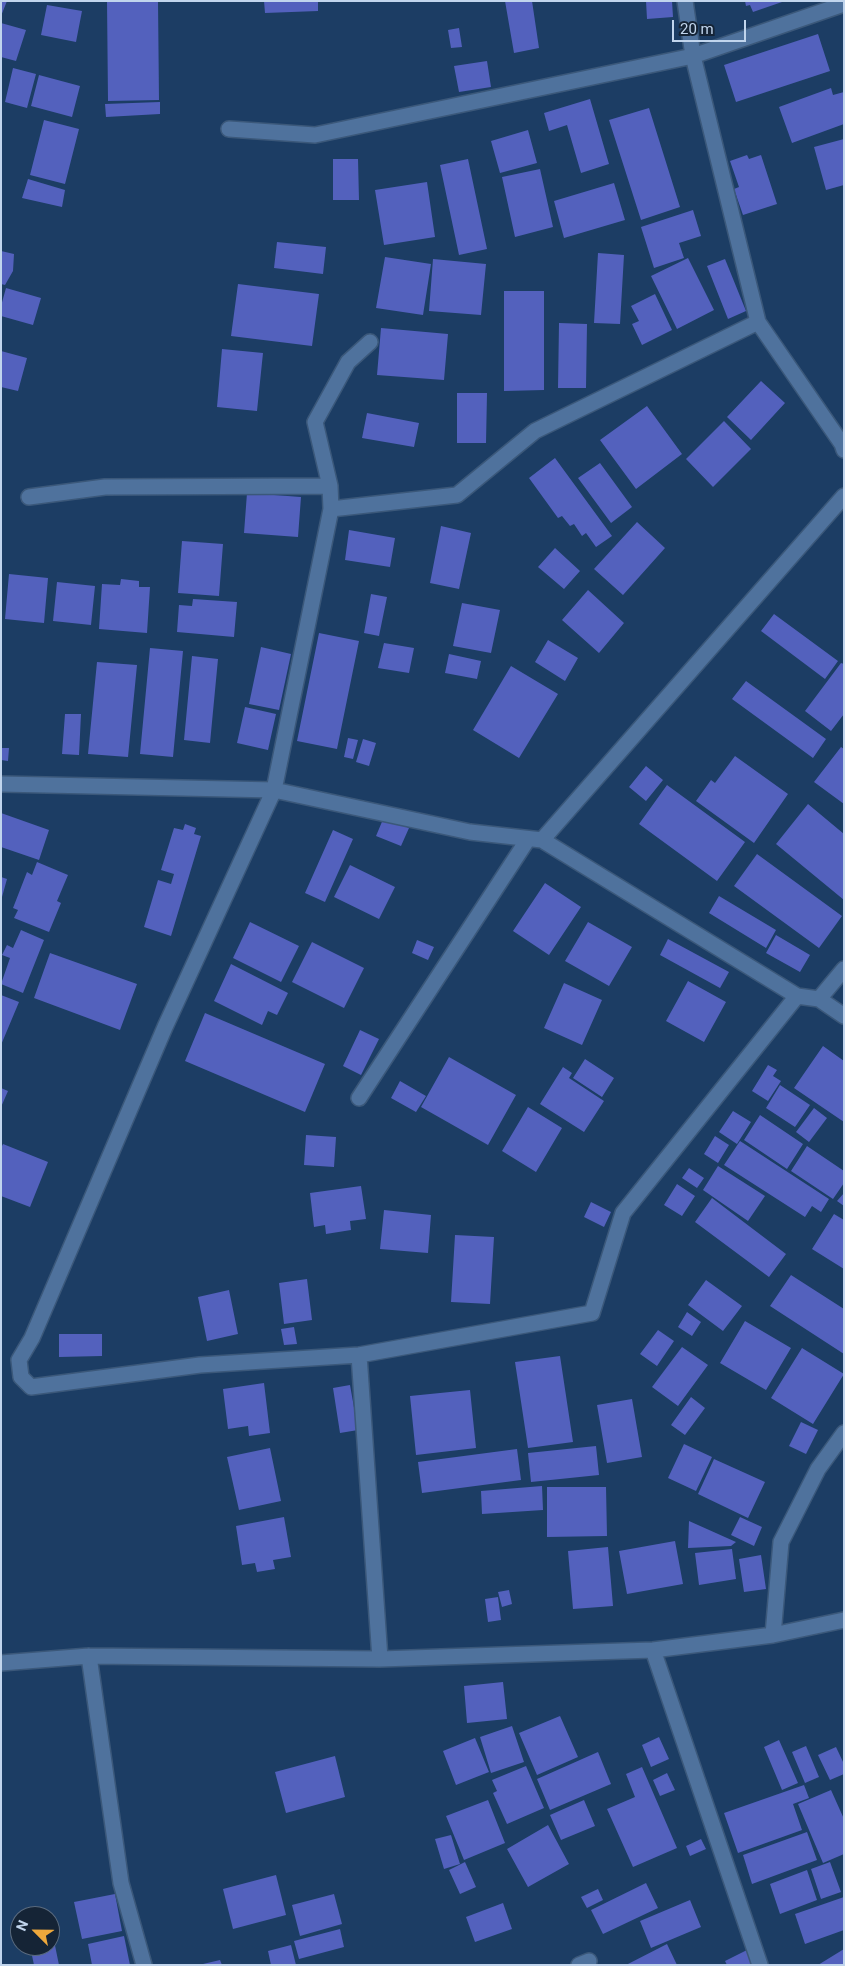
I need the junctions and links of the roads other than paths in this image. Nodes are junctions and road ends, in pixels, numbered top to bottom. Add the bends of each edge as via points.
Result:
1 (685, 1) edge
2 (844, 4) edge
3 (693, 56) junction
4 (229, 129) dead end
5 (758, 322) junction
6 (370, 342) dead end
7 (844, 450) edge
8 (330, 486) junction
9 (844, 496) edge
10 (29, 497) dead end
11 (331, 509) junction
12 (1, 784) edge
13 (274, 790) junction
14 (535, 840) junction
15 (844, 970) edge
16 (796, 996) junction
17 (819, 1000) junction
18 (844, 1016) edge
19 (359, 1098) dead end
20 (359, 1354) junction
21 (844, 1433) edge
22 (844, 1620) edge
23 (773, 1635) junction
24 (653, 1650) junction
25 (89, 1656) junction
26 (380, 1659) junction
27 (1, 1663) edge
28 (144, 1965) edge
29 (760, 1965) edge

1 - 3 street
2 - 3 street
3 - 4 street via 315,135
3 - 5 street
5 - 7 street
5 - 11 street via 535,431 457,495
6 - 8 street via 348,362 315,422
8 - 10 street via 105,487
8 - 11 street
9 - 14 street
11 - 13 street
12 - 13 street
13 - 14 street via 470,832
13 - 20 street via 165,1027 32,1338 19,1360 20,1377 31,1387 200,1365
14 - 16 street
14 - 19 street
15 - 17 street
16 - 17 street
16 - 20 street via 623,1214 592,1313
17 - 18 street
20 - 26 street
21 - 23 street via 818,1468 781,1542
22 - 23 street
23 - 24 street
24 - 26 street
24 - 29 street
25 - 26 street
25 - 27 street
25 - 28 street via 121,1884

